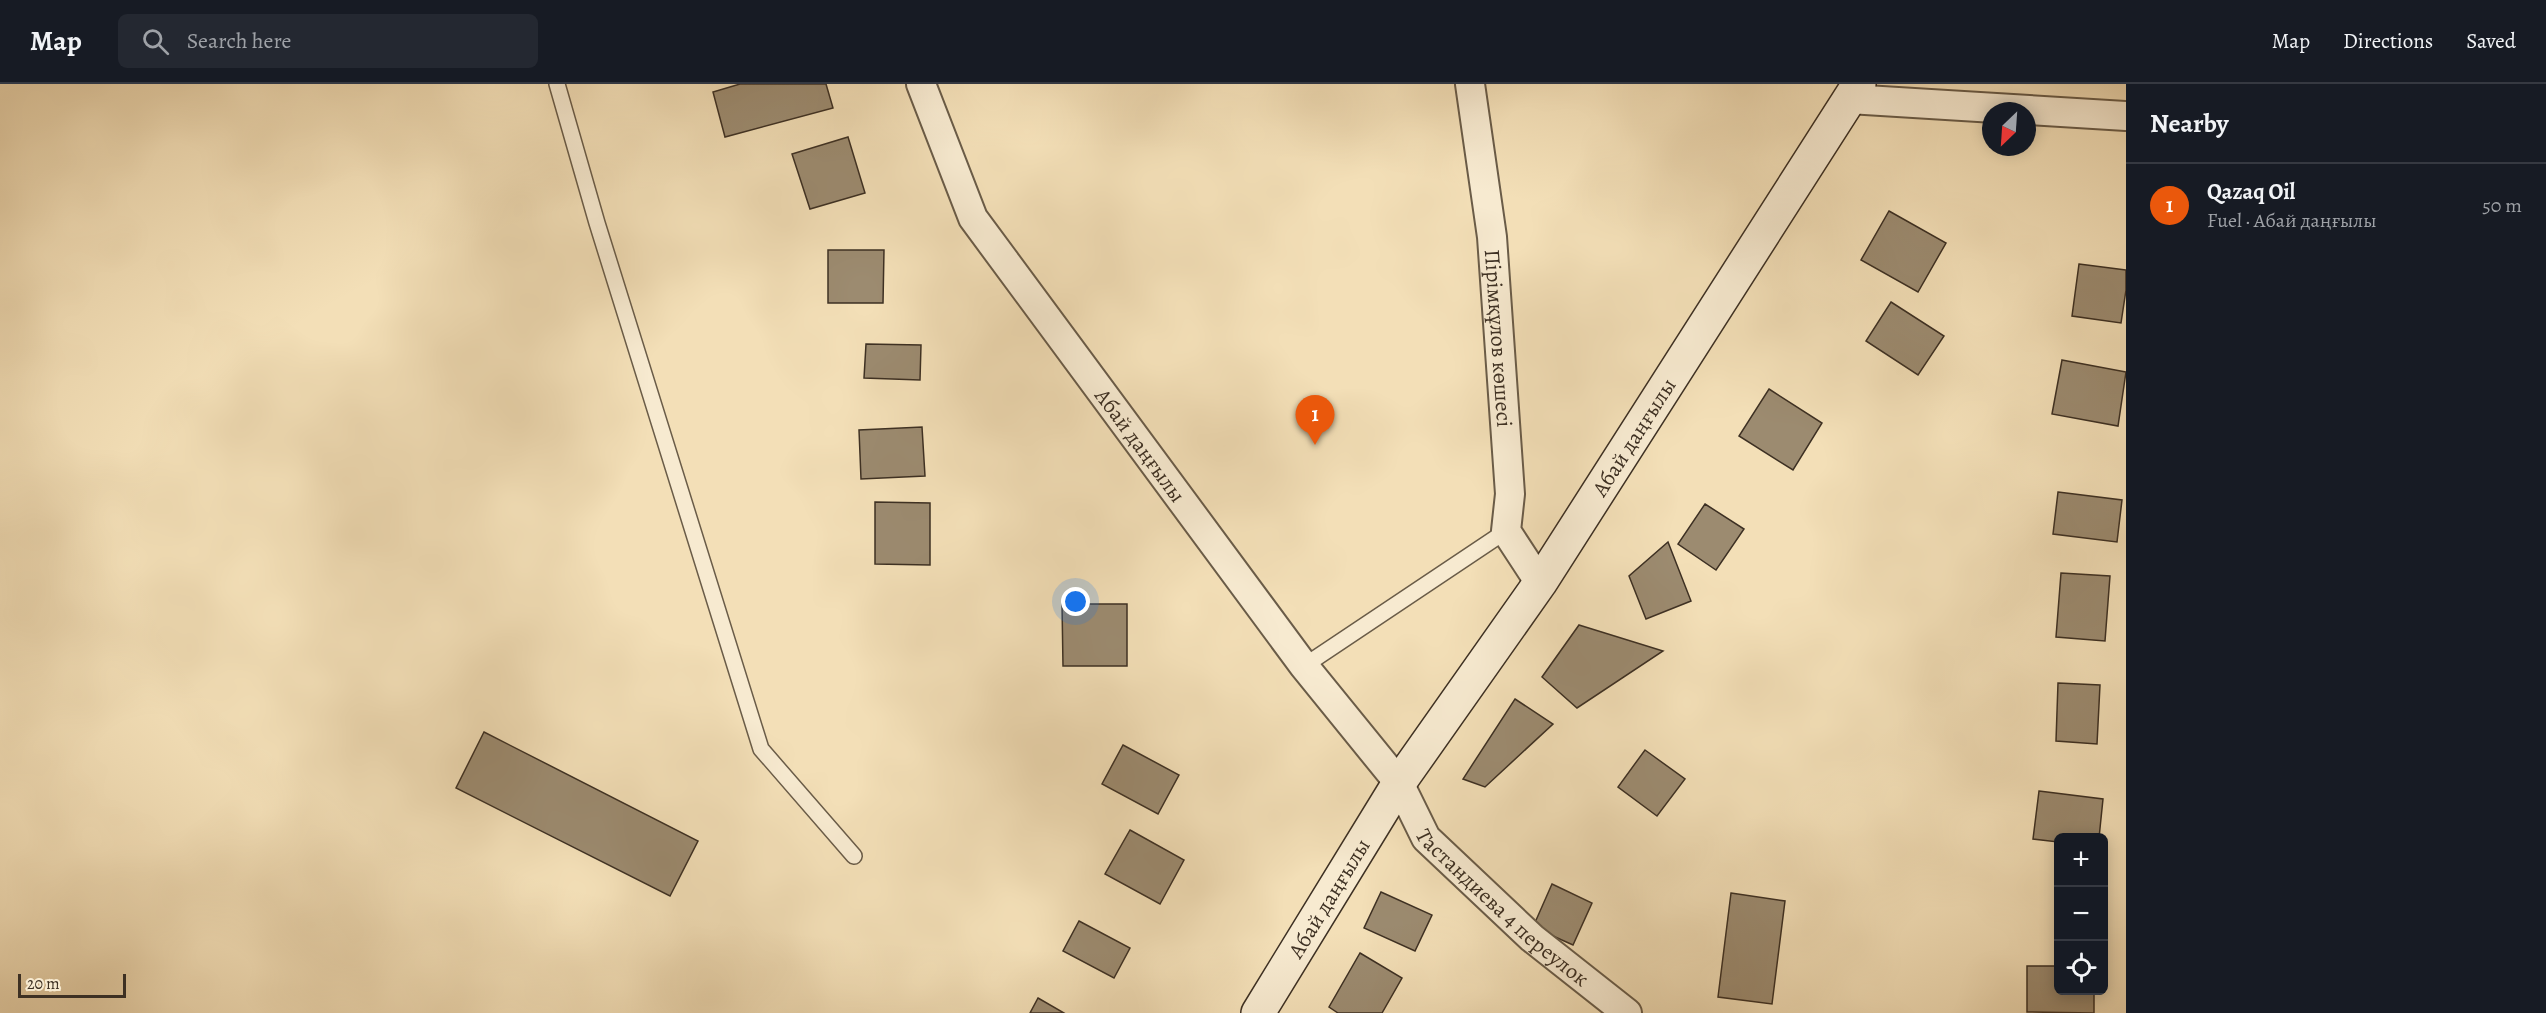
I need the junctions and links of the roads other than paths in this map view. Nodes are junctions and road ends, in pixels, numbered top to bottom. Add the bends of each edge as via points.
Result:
1 (557, 84) edge
2 (921, 84) edge
3 (1470, 84) edge
4 (1854, 92) edge
5 (2126, 116) edge
6 (1506, 531) junction
7 (1540, 583) junction
8 (1304, 666) junction
9 (1399, 783) junction
10 (854, 856) dead end
11 (1258, 1013) edge
12 (1627, 1013) edge

1 - 10 lane via 761,749
2 - 8 street, Абай даңғылы via 974,218
3 - 6 street, Пірімқұлов көшесі via 1492,237 1510,494
4 - 5 street
4 - 7 street, Абай даңғылы
6 - 7 street
6 - 8 lane
7 - 9 street, Абай даңғылы
8 - 9 street, Абай даңғылы
9 - 11 street, Абай даңғылы
9 - 12 street, Тастандиева 4 переулок via 1426,838 1532,938

